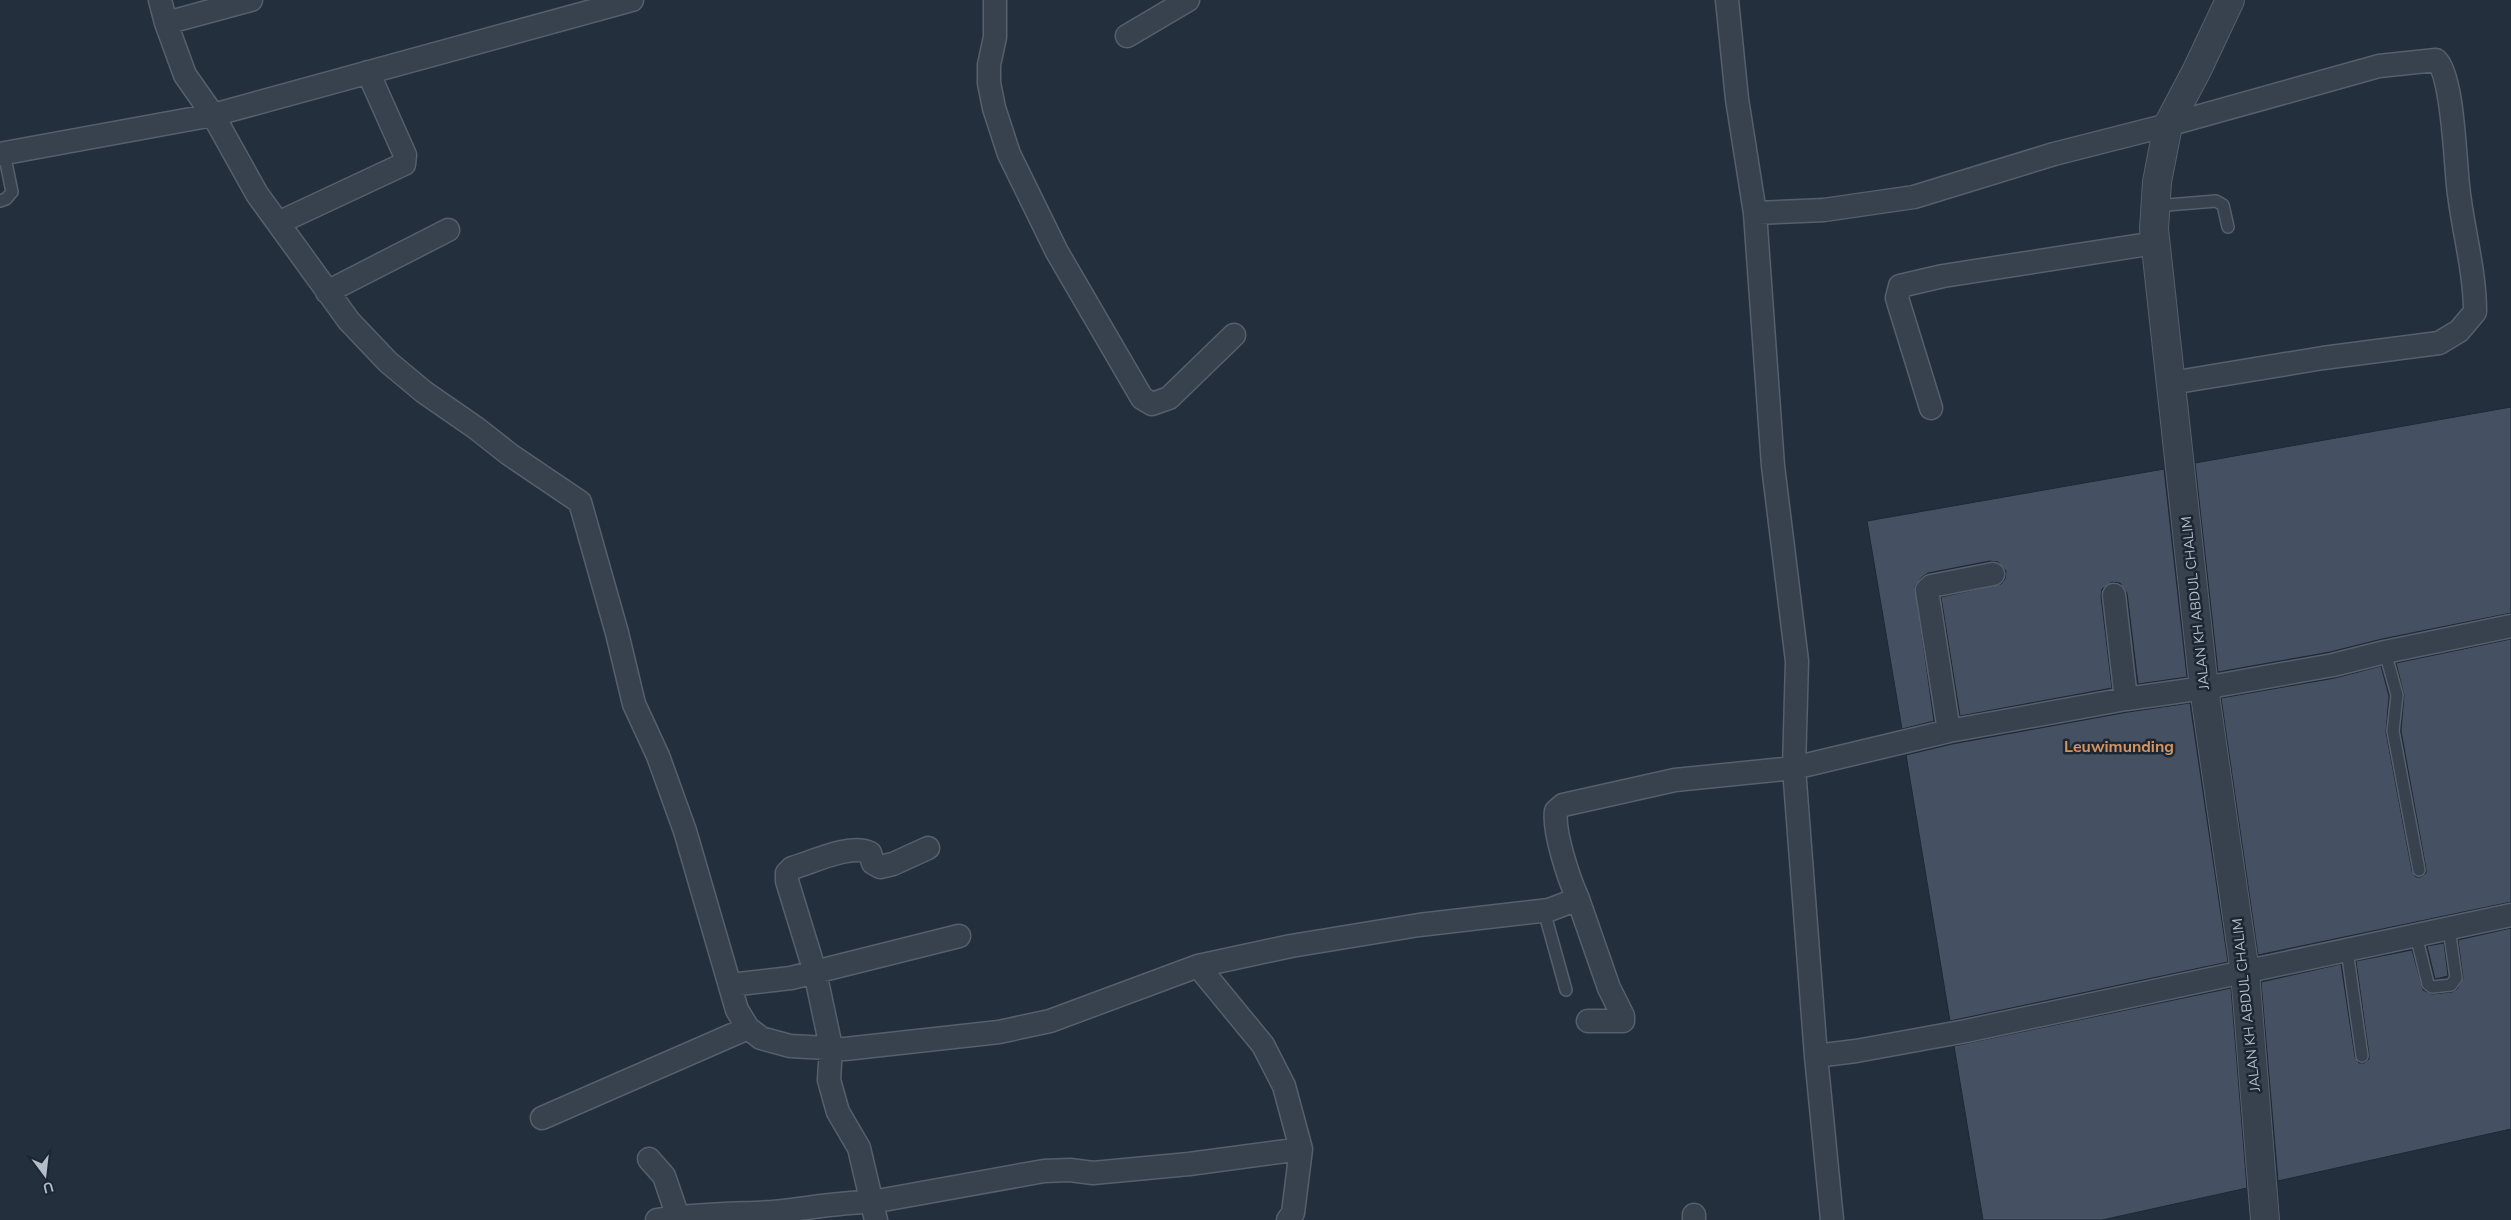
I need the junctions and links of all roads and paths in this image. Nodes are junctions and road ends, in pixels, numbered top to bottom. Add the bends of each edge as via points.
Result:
1 (160, 0) edge
2 (251, 0) edge
3 (632, 0) edge
4 (995, 0) edge
5 (1188, 0) edge
6 (1728, 0) edge
7 (2230, 0) edge
8 (166, 23) junction
9 (1127, 36) dead end
10 (368, 72) junction
11 (213, 115) junction
12 (2168, 125) junction
13 (2, 153) edge
14 (0, 201) edge
15 (2155, 206) junction
16 (1755, 213) junction
17 (278, 223) junction
18 (2228, 227) dead end
19 (448, 230) dead end
20 (2155, 243) junction
21 (327, 292) junction
22 (1234, 335) dead end
23 (2171, 383) junction
24 (1931, 408) dead end
25 (1993, 574) dead end
26 (2114, 595) dead end
27 (2511, 626) edge
28 (2385, 652) junction
29 (2204, 688) junction
30 (2126, 699) junction
31 (1949, 731) junction
32 (1794, 768) junction
33 (928, 848) dead end
34 (2419, 870) dead end
35 (1578, 900) junction
36 (1544, 910) junction
37 (2511, 915) edge
38 (2449, 928) junction
39 (2416, 935) junction
40 (959, 936) dead end
41 (2347, 950) junction
42 (1198, 966) junction
43 (816, 972) junction
44 (2245, 972) junction
45 (730, 985) junction
46 (1566, 990) dead end
47 (1588, 1021) dead end
48 (748, 1028) junction
49 (831, 1047) junction
50 (1816, 1056) junction
51 (2362, 1056) dead end
52 (542, 1118) dead end
53 (1301, 1149) junction
54 (649, 1159) dead end
55 (874, 1211) edge
56 (668, 1218) edge
57 (1288, 1220) edge
58 (1832, 1220) edge
59 (2265, 1220) edge

1 - 8 street
2 - 8 street
3 - 10 street
4 - 22 street via 995,37 989,83 1009,154 1057,252 1142,398 1152,404 1169,398
5 - 9 street
6 - 16 street via 1737,99
7 - 12 street, JALAN KH ABDUL CHALIM
8 - 11 street via 185,75
10 - 11 street
10 - 17 street via 405,155 404,164
11 - 13 street
11 - 17 street via 257,194
12 - 15 street, JALAN KH ABDUL CHALIM
12 - 16 street via 2054,154 1914,197 1824,210
12 - 23 street via 2379,66 2436,60 2447,92 2475,296 2475,312 2459,331 2439,343
13 - 14 lane via 12,192
15 - 18 lane via 2216,201 2223,205
15 - 20 street, JALAN KH ABDUL CHALIM
16 - 32 street via 1774,466 1798,661
17 - 21 street
19 - 21 street
20 - 23 street, JALAN KH ABDUL CHALIM
20 - 24 street via 1942,276 1900,286 1896,298
21 - 45 street via 388,362 509,454 580,502 634,704 658,756 685,830
23 - 29 street, JALAN KH ABDUL CHALIM
25 - 31 street via 1931,586 1926,590
26 - 30 street
27 - 28 street
28 - 29 street via 2334,665
28 - 34 lane via 2397,695 2393,731
29 - 30 street
29 - 44 street, JALAN KH ABDUL CHALIM
30 - 31 street
31 - 32 street
32 - 35 street via 1675,780 1563,805 1556,811 1555,820
32 - 50 street
33 - 43 street via 880,867 862,848 792,868 787,873
35 - 36 street
35 - 47 street via 1609,988 1623,1016 1622,1021 1616,1022
36 - 42 street via 1419,925 1291,946
36 - 46 lane
37 - 38 street
38 - 39 street
38 - 39 lane via 2456,978 2452,985 2432,987 2428,984
39 - 41 street
40 - 43 street
41 - 44 street
41 - 51 lane
42 - 49 street via 1050,1021 999,1032 845,1049
42 - 53 street via 1263,1045 1284,1086
43 - 45 street
43 - 49 street
44 - 50 street via 1966,1031
44 - 59 street, JALAN KH ABDUL CHALIM
45 - 48 street via 737,1010
48 - 49 street via 761,1038 790,1046
48 - 52 street
49 - 55 street via 829,1080 838,1112 859,1148
50 - 58 street
53 - 55 street via 1093,1173 1044,1171
53 - 57 street via 1293,1213
54 - 56 street via 664,1176
55 - 56 street via 844,1202 774,1212

